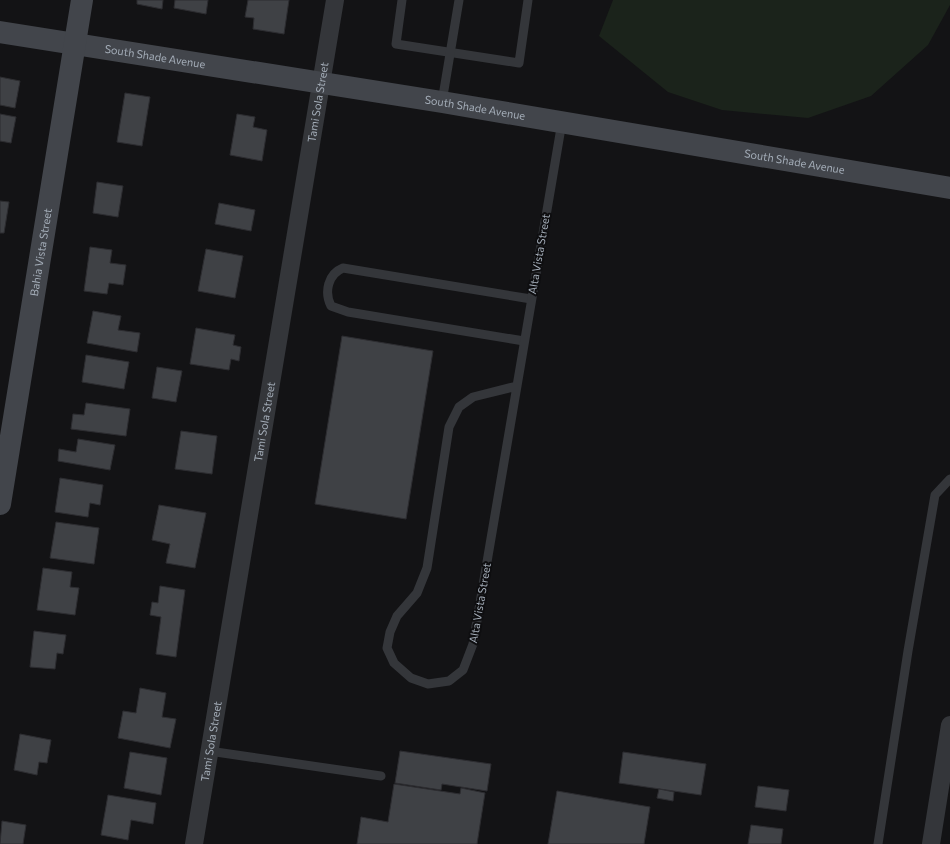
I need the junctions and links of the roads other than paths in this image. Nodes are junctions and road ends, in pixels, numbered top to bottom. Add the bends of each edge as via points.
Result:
1 (82, 0) edge
2 (335, 0) edge
3 (402, 0) edge
4 (459, 0) edge
5 (528, 0) edge
6 (0, 32) edge
7 (75, 44) junction
8 (452, 53) junction
9 (322, 83) junction
10 (442, 102) junction
11 (562, 122) junction
12 (950, 188) edge
13 (532, 298) junction
14 (524, 341) junction
15 (517, 386) junction
16 (950, 479) edge
17 (0, 504) edge
18 (950, 725) edge
19 (209, 751) junction
20 (381, 776) dead end
21 (194, 844) edge
22 (878, 844) edge
23 (931, 844) edge

1 - 7 street, Bahia Vista Street
2 - 9 street, Tami Sola Street
3 - 8 lane via 396,44
4 - 8 lane
5 - 8 lane via 519,63
6 - 7 street, South Shade Avenue
7 - 9 street, South Shade Avenue
7 - 17 street, Bahia Vista Street
8 - 10 lane
9 - 10 street, South Shade Avenue
9 - 19 street, Tami Sola Street
10 - 11 street, South Shade Avenue
11 - 12 street, South Shade Avenue
11 - 13 lane, Alta Vista Street
13 - 14 lane, Alta Vista Street
13 - 14 lane via 343,268 331,278 328,289 327,298 331,306 348,312
14 - 15 lane, Alta Vista Street
15 - 15 lane, Alta Vista Street via 473,397 459,407 450,427 427,568 416,593 397,616 387,648 399,668 411,678 428,684 449,681 463,670 473,644
16 - 22 lane via 935,495
18 - 23 street
19 - 20 lane
19 - 21 street, Tami Sola Street

